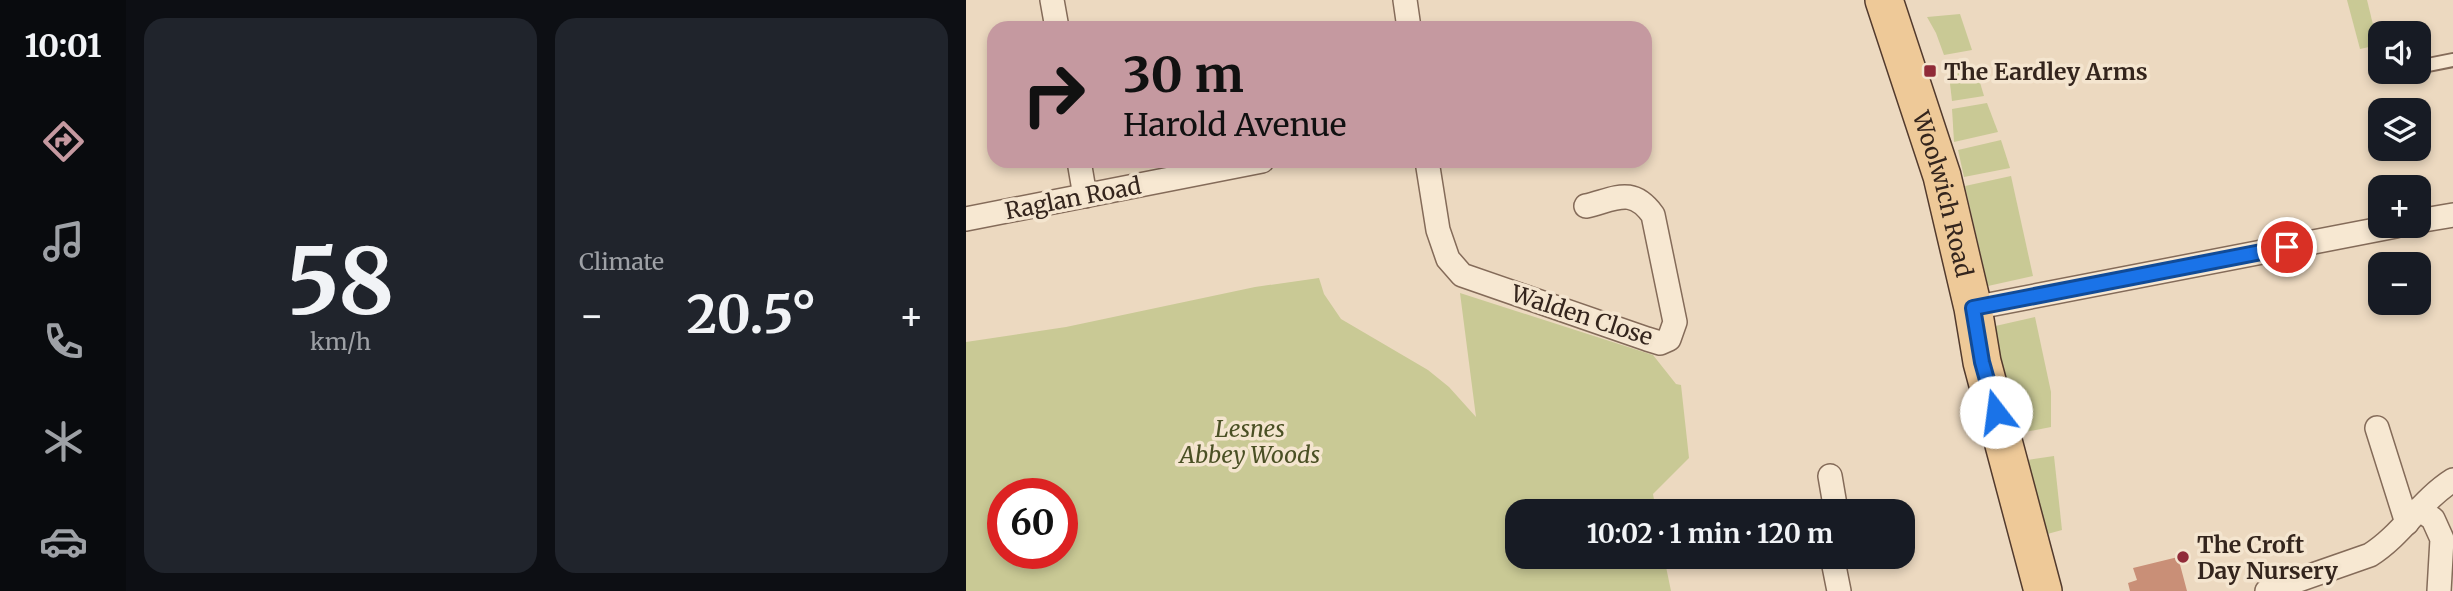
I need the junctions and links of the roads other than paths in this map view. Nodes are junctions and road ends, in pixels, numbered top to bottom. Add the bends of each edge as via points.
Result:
1 (1052, 0) edge
2 (1405, 0) edge
3 (1884, 0) edge
4 (1897, 0) edge
5 (1056, 21) edge
6 (1408, 21) edge
7 (1900, 44) junction
8 (2453, 60) edge
9 (2431, 64) edge
10 (1080, 168) edge
11 (1227, 168) edge
12 (1428, 168) edge
13 (1085, 196) junction
14 (1586, 206) dead end
15 (2453, 215) edge
16 (966, 219) edge
17 (2431, 219) edge
18 (2368, 231) edge
19 (1973, 308) junction
20 (2377, 428) dead end
21 (1830, 477) dead end
22 (2453, 480) edge
23 (1834, 499) edge
24 (2413, 516) junction
25 (1835, 569) edge
26 (1839, 591) edge
27 (2043, 591) edge
28 (2267, 591) edge
29 (2439, 591) edge

1 - 5 street
2 - 6 street
3 - 7 main road, Woolwich Road
4 - 7 street, Woolwich Road
7 - 19 main road, Woolwich Road via 1942,176
8 - 9 lane
10 - 13 street
11 - 13 street, Raglan Road
12 - 14 street, Walden Close via 1438,230 1448,259 1462,275 1647,339 1660,343 1669,339 1675,322 1653,215 1632,196
13 - 16 street, Raglan Road
15 - 17 street
18 - 19 street
19 - 27 main road, Woolwich Road via 1982,362
20 - 24 street
21 - 23 street
22 - 24 street
24 - 28 street via 2370,555
24 - 29 street via 2433,519 2442,539
25 - 26 street

